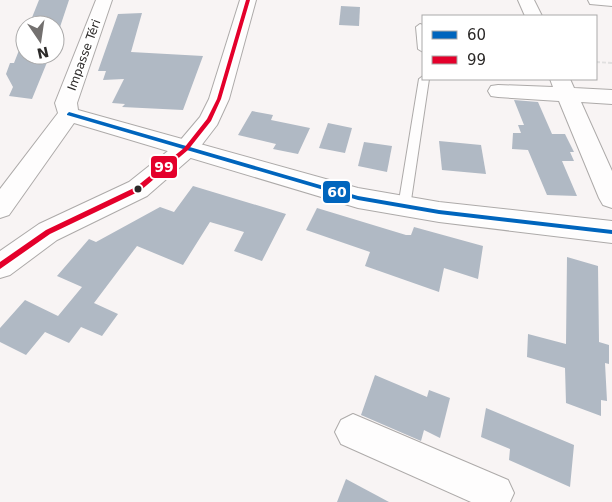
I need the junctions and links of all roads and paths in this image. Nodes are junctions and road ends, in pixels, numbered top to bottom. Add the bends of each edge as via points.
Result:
1 (104, 0) edge
2 (248, 0) edge
3 (526, 0) edge
4 (596, 0) edge
5 (612, 1) edge
6 (533, 15) edge
7 (420, 27) dead end
8 (422, 41) edge
9 (597, 62) edge
10 (612, 63) edge
11 (424, 80) edge
12 (564, 87) edge
13 (498, 91) dead end
14 (612, 97) edge
15 (69, 114) junction
16 (186, 149) junction
17 (612, 198) edge
18 (404, 207) junction
19 (0, 208) edge
20 (612, 232) edge
21 (0, 266) edge
22 (353, 432) dead end
23 (496, 499) edge

1 - 15 street, Impasse Téri via 66,103
2 - 16 street via 219,99 209,120
3 - 6 street
4 - 5 street
7 - 8 lane
9 - 10 path
11 - 18 lane
12 - 13 street
12 - 14 street
12 - 17 street
15 - 16 street
15 - 19 street
16 - 18 street via 358,198
16 - 21 street via 138,189 48,232
18 - 20 street
22 - 23 street

